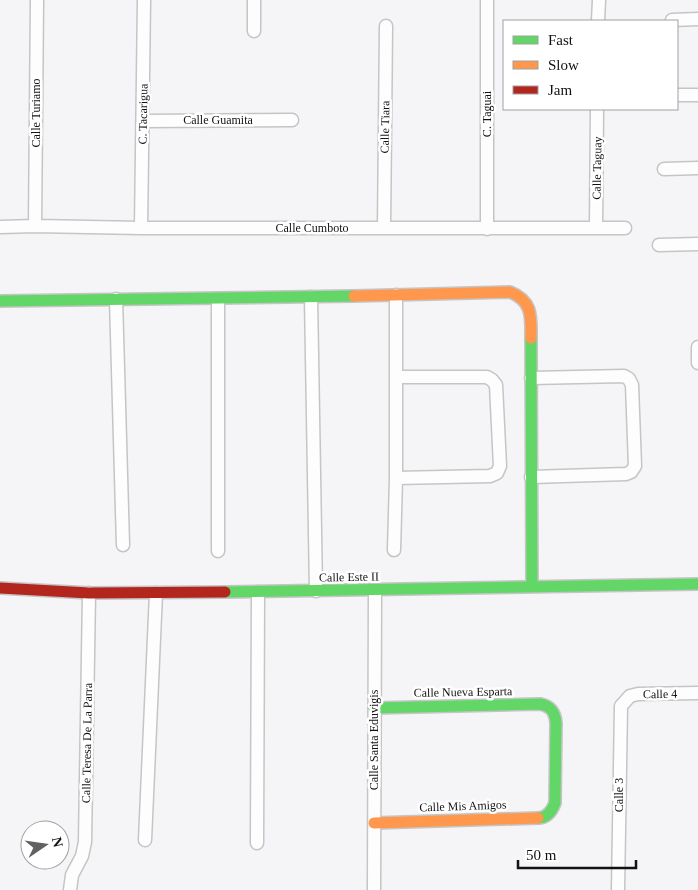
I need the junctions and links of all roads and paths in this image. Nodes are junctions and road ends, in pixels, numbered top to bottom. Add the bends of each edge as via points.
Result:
1 (37, 0) edge
2 (144, 0) edge
3 (254, 0) edge
4 (487, 0) edge
5 (599, 0) edge
6 (698, 19) edge
7 (598, 20) edge
8 (672, 20) dead end
9 (386, 26) dead end
10 (254, 31) dead end
11 (678, 95) edge
12 (698, 95) edge
13 (597, 110) edge
14 (143, 120) junction
15 (292, 120) dead end
16 (698, 168) edge
17 (664, 169) dead end
18 (36, 226) junction
19 (0, 227) edge
20 (141, 228) junction
21 (384, 228) junction
22 (487, 228) junction
23 (596, 228) junction
24 (625, 228) dead end
25 (698, 244) edge
26 (659, 245) dead end
27 (396, 295) junction
28 (311, 297) junction
29 (116, 299) junction
30 (218, 299) junction
31 (0, 301) edge
32 (698, 347) edge
33 (698, 364) edge
34 (396, 377) junction
35 (531, 378) junction
36 (531, 477) junction
37 (396, 478) junction
38 (123, 545) dead end
39 (394, 550) dead end
40 (218, 551) dead end
41 (698, 584) edge
42 (532, 587) junction
43 (0, 588) edge
44 (375, 590) junction
45 (316, 591) junction
46 (258, 592) junction
47 (156, 593) junction
48 (89, 594) junction
49 (698, 693) edge
50 (624, 701) joint
51 (374, 708) junction
52 (551, 812) joint
53 (374, 823) junction
54 (146, 840) dead end
55 (257, 842) dead end
56 (70, 890) edge
57 (374, 890) edge
58 (618, 890) edge

1 - 18 street, Calle Turiamo
2 - 14 street, C. Tacarigua
3 - 10 street
4 - 22 street, C. Taguai
5 - 7 street
6 - 8 street
9 - 21 street, Calle Tiara
11 - 12 street
13 - 23 street, Calle Taguay
14 - 15 street, Calle Guamita
14 - 20 street, C. Tacarigua
16 - 17 street
18 - 19 street, Calle Cumboto
18 - 20 street, Calle Cumboto
20 - 21 street, Calle Cumboto
21 - 22 street, Calle Cumboto
22 - 23 street, Calle Cumboto
23 - 24 street, Calle Cumboto
25 - 26 street
27 - 28 street
27 - 34 street
27 - 35 street via 510,292 520,296 530,312
28 - 30 street
28 - 45 street
29 - 30 street
29 - 31 street
29 - 38 street
30 - 40 street
32 - 33 street
34 - 37 street
34 - 37 street via 492,380 496,384 500,466 497,473 490,476
35 - 36 street
35 - 36 street via 624,376 629,379 632,385 635,466 626,474
36 - 42 street
37 - 39 street
41 - 42 street, Calle Este II
42 - 44 street, Calle Este II
43 - 48 street, Calle Este II
44 - 45 street, Calle Este II
44 - 51 street, Calle Santa Eduvigis
45 - 46 street, Calle Este II
46 - 47 street, Calle Este II
46 - 55 street
47 - 48 street, Calle Este II
47 - 54 street
48 - 56 street, Calle Teresa De La Parra via 85,842 72,875
49 - 50 street, Calle 4 via 638,694
50 - 58 street, Calle 3 via 619,715
51 - 52 street, Calle Nueva Esparta via 547,705 552,709 556,723 555,804
51 - 53 street, Calle Santa Eduvigis
52 - 53 street, Calle Mis Amigos via 542,818
53 - 57 street, Calle Santa Eduvigis

